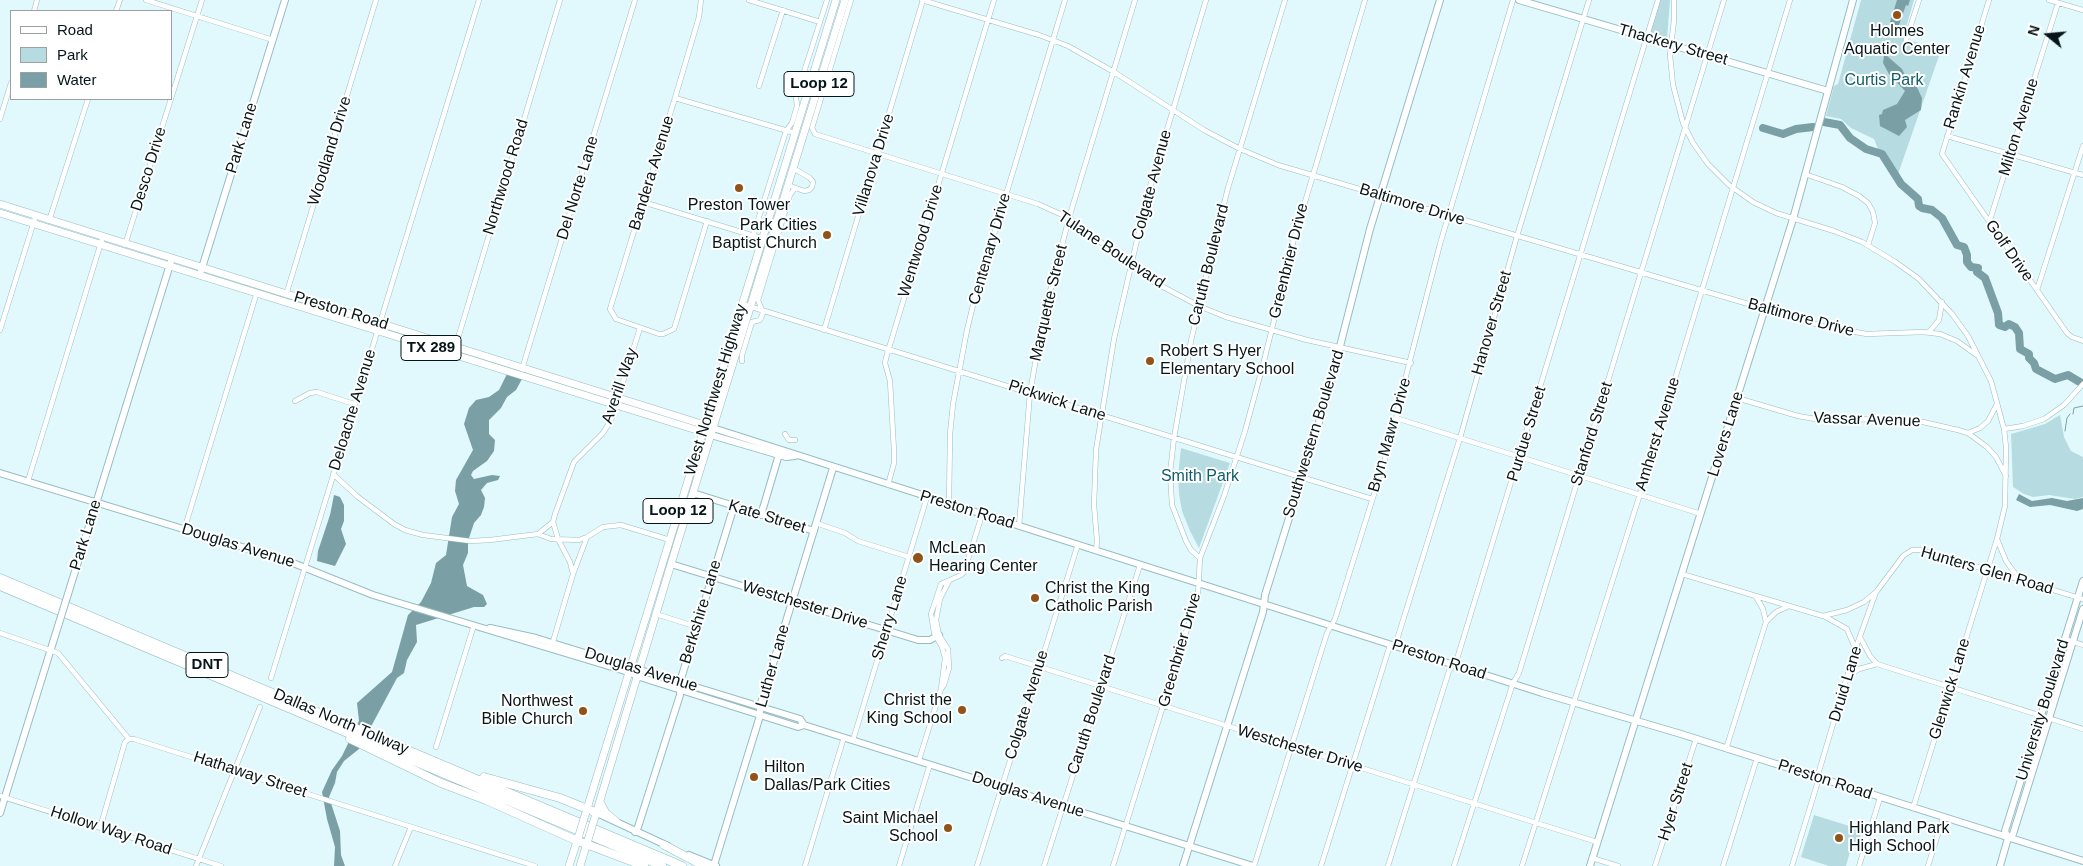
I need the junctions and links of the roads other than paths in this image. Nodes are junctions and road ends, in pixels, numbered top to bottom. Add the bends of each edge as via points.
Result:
1 (146, 0) edge
2 (202, 0) edge
3 (285, 0) edge
4 (376, 0) edge
5 (479, 0) edge
6 (560, 0) edge
7 (635, 0) edge
8 (701, 0) edge
9 (749, 0) edge
10 (827, 0) edge
11 (836, 0) edge
12 (845, 0) edge
13 (852, 0) edge
14 (923, 0) edge
15 (994, 0) edge
16 (1065, 0) edge
17 (1135, 0) edge
18 (1206, 0) edge
19 (1285, 0) edge
20 (1365, 0) edge
21 (1440, 0) edge
22 (1514, 0) edge
23 (1519, 0) edge
24 (1589, 0) edge
25 (1658, 0) edge
26 (1674, 0) edge
27 (1724, 0) edge
28 (1790, 0) edge
29 (1853, 0) edge
30 (1919, 0) edge
31 (1989, 0) edge
32 (2049, 0) edge
33 (2058, 3) junction
34 (782, 10) junction
35 (2083, 10) edge
36 (197, 16) junction
37 (988, 19) junction
38 (1584, 19) junction
39 (820, 22) junction
40 (1646, 38) junction
41 (1053, 39) junction
42 (273, 40) junction
43 (1906, 40) dead end
44 (1672, 45) junction
45 (1707, 55) junction
46 (1114, 72) junction
47 (1768, 73) junction
48 (10, 86) edge
49 (759, 86) dead end
50 (1828, 91) junction
51 (172, 96) edge
52 (675, 98) junction
53 (88, 100) edge
54 (171, 100) edge
55 (1172, 112) junction
56 (0, 119) edge
57 (1685, 128) junction
58 (786, 131) junction
59 (795, 134) junction
60 (1947, 136) junction
61 (2083, 146) edge
62 (1240, 149) junction
63 (877, 154) junction
64 (1942, 154) joint
65 (2011, 154) junction
66 (793, 168) junction
67 (2075, 173) junction
68 (941, 174) junction
69 (1805, 174) junction
70 (1312, 176) junction
71 (2083, 176) edge
72 (788, 185) junction
73 (796, 188) junction
74 (1733, 188) junction
75 (1006, 194) junction
76 (1380, 196) junction
77 (643, 202) junction
78 (0, 204) edge
79 (0, 213) edge
80 (1448, 216) junction
81 (1069, 218) junction
82 (35, 219) junction
83 (1793, 219) junction
84 (707, 222) junction
85 (48, 223) junction
86 (1990, 223) junction
87 (103, 236) junction
88 (753, 236) junction
89 (1517, 236) junction
90 (762, 239) junction
91 (770, 241) junction
92 (126, 243) junction
93 (101, 244) junction
94 (1868, 245) junction
95 (123, 251) junction
96 (1582, 255) junction
97 (172, 258) junction
98 (169, 266) junction
99 (1130, 266) junction
100 (202, 267) junction
101 (1642, 273) junction
102 (199, 275) junction
103 (259, 285) junction
104 (1702, 290) junction
105 (2037, 290) junction
106 (256, 293) junction
107 (285, 297) junction
108 (1942, 302) junction
109 (742, 304) junction
110 (1198, 306) junction
111 (750, 307) junction
112 (1765, 308) junction
113 (762, 311) junction
114 (379, 327) junction
115 (640, 328) junction
116 (0, 330) edge
117 (824, 330) junction
118 (1272, 331) junction
119 (1929, 332) junction
120 (2083, 341) edge
121 (1341, 347) junction
122 (888, 349) junction
123 (454, 350) junction
124 (1978, 356) junction
125 (742, 361) dead end
126 (1411, 363) junction
127 (521, 371) junction
128 (959, 371) junction
129 (2083, 384) edge
130 (1030, 393) junction
131 (618, 398) junction
132 (1737, 398) junction
133 (295, 401) dead end
134 (1997, 403) junction
135 (354, 404) junction
136 (616, 406) junction
137 (1101, 415) junction
138 (1396, 418) junction
139 (704, 429) junction
140 (2004, 430) junction
141 (712, 432) junction
142 (1968, 433) junction
143 (785, 434) dead end
144 (1174, 438) junction
145 (1460, 438) junction
146 (795, 440) dead end
147 (779, 452) junction
148 (791, 455) junction
149 (1520, 457) junction
150 (1237, 458) junction
151 (776, 462) junction
152 (833, 468) junction
153 (0, 473) edge
154 (333, 474) junction
155 (1580, 475) junction
156 (2007, 477) junction
157 (1301, 478) junction
158 (28, 481) junction
159 (888, 485) junction
160 (693, 493) junction
161 (1640, 494) junction
162 (927, 497) junction
163 (1372, 499) junction
164 (96, 502) junction
165 (949, 504) junction
166 (734, 506) junction
167 (1701, 514) junction
168 (761, 515) junction
169 (982, 515) junction
170 (676, 519) junction
171 (553, 522) junction
172 (816, 523) junction
173 (1019, 526) junction
174 (184, 530) junction
175 (814, 531) junction
176 (538, 534) junction
177 (587, 537) junction
178 (558, 539) junction
179 (1997, 539) junction
180 (670, 540) junction
181 (1078, 544) junction
182 (1096, 550) junction
183 (909, 557) junction
184 (1200, 558) junction
185 (671, 564) junction
186 (1140, 565) junction
187 (305, 568) junction
188 (1987, 570) junction
189 (573, 574) junction
190 (1682, 574) junction
191 (711, 577) junction
192 (0, 578) edge
193 (2020, 580) junction
194 (2083, 581) edge
195 (1199, 584) junction
196 (0, 586) edge
197 (1877, 591) junction
198 (1756, 597) junction
199 (2080, 598) edge
200 (792, 601) junction
201 (1264, 604) junction
202 (1788, 607) junction
203 (2083, 609) edge
204 (656, 614) junction
205 (1823, 616) junction
206 (1766, 622) junction
207 (474, 625) junction
208 (1331, 626) junction
209 (697, 627) junction
210 (886, 630) junction
211 (0, 633) edge
212 (937, 636) junction
213 (1860, 637) junction
214 (2065, 639) junction
215 (2073, 642) junction
216 (2083, 645) edge
217 (1393, 646) junction
218 (552, 647) junction
219 (51, 649) junction
220 (1855, 650) junction
221 (1002, 658) dead end
222 (1877, 664) junction
223 (1453, 665) junction
224 (1039, 667) junction
225 (630, 670) junction
226 (638, 673) junction
227 (1849, 675) junction
228 (271, 678) dead end
229 (680, 682) junction
230 (1513, 684) junction
231 (1952, 686) junction
232 (1101, 687) junction
233 (624, 690) junction
234 (681, 690) junction
235 (632, 692) junction
236 (709, 695) junction
237 (718, 698) junction
238 (1574, 703) junction
239 (260, 707) dead end
240 (1164, 707) junction
241 (760, 708) junction
242 (760, 715) junction
243 (2041, 716) junction
244 (2049, 718) junction
245 (312, 720) junction
246 (1636, 722) junction
247 (804, 724) junction
248 (1227, 726) junction
249 (2083, 729) edge
250 (844, 737) junction
251 (129, 739) junction
252 (1696, 739) junction
253 (853, 740) junction
254 (436, 747) dead end
255 (1292, 747) junction
256 (1726, 748) junction
257 (1757, 758) junction
258 (919, 760) junction
259 (930, 764) junction
260 (1352, 766) junction
261 (455, 769) junction
262 (235, 771) junction
263 (1818, 778) junction
264 (1413, 785) junction
265 (1002, 787) junction
266 (2, 797) edge
267 (1880, 798) junction
268 (600, 802) junction
269 (1474, 804) junction
270 (1063, 807) junction
271 (1913, 808) junction
272 (586, 810) junction
273 (0, 813) edge
274 (596, 815) junction
275 (1943, 818) junction
276 (616, 820) junction
277 (1535, 823) junction
278 (2007, 825) junction
279 (1126, 826) junction
280 (410, 827) junction
281 (2015, 827) junction
282 (100, 828) junction
283 (635, 832) junction
284 (578, 838) junction
285 (2008, 838) junction
286 (588, 841) junction
287 (1598, 842) junction
288 (664, 845) junction
289 (1189, 846) junction
290 (198, 858) junction
291 (1592, 858) junction
292 (2083, 861) edge
293 (196, 866) edge
294 (221, 866) edge
295 (395, 866) edge
296 (535, 866) edge
297 (569, 866) edge
298 (580, 866) edge
299 (644, 866) edge
300 (662, 866) edge
301 (682, 866) edge
302 (704, 866) edge
303 (715, 866) edge
304 (804, 866) edge
305 (898, 866) edge
306 (977, 866) edge
307 (1044, 866) edge
308 (1113, 866) edge
309 (1183, 866) edge
310 (1253, 866) edge
311 (1321, 866) edge
312 (1388, 866) edge
313 (1454, 866) edge
314 (1522, 866) edge
315 (1590, 866) edge
316 (1618, 866) edge
317 (1655, 866) edge
318 (1724, 866) edge
319 (1792, 866) edge
320 (1859, 866) edge
321 (1928, 866) edge
322 (2000, 866) edge

1 - 36 street
2 - 36 street, Desco Drive
3 - 42 street, Park Lane
4 - 107 street, Woodland Drive
5 - 114 street, Deloache Avenue
6 - 123 street, Northwood Road
7 - 127 street, Del Norte Lane
8 - 52 street, Bandera Avenue
9 - 34 street
10 - 39 street
11 - 59 main road, West Northwest Highway / Loop 12
12 - 66 main road, West Northwest Highway / Loop 12
13 - 63 street, Tulane Boulevard via 812,128 816,134
14 - 37 street, Baltimore Drive
14 - 63 street, Villanova Drive
15 - 37 street, Wentwood Drive
16 - 41 street, Centenary Drive
17 - 46 street, Marquette Street
18 - 55 street, Colgate Avenue
19 - 62 street, Caruth Boulevard
20 - 70 street, Greenbrier Drive
21 - 76 street, Southwestern Boulevard
22 - 80 street, Bryn Mawr Drive
23 - 38 street, Thackery Street
24 - 38 street, Hanover Street
25 - 40 street, Purdue Street
26 - 44 street, Glenwick Lane
27 - 45 street, Stanford Street
28 - 47 street, Amherst Avenue
29 - 50 street, Lovers Lane
30 - 43 street
31 - 60 street, Rankin Avenue
32 - 33 street
33 - 35 street
33 - 65 street, Milton Avenue
34 - 39 street
34 - 49 street
36 - 42 street
36 - 51 street, Desco Drive
37 - 41 street, Baltimore Drive
37 - 68 street, Wentwood Drive
38 - 40 street, Thackery Street
38 - 89 street, Hanover Street
39 - 58 street via 796,97 797,106
40 - 44 street, Thackery Street
40 - 96 street, Purdue Street
41 - 46 street, Baltimore Drive
41 - 75 street, Centenary Drive
42 - 100 street, Park Lane
44 - 45 street, Thackery Street
44 - 57 street, Glenwick Lane via 1670,66 1673,86
45 - 47 street, Thackery Street
45 - 57 street, Stanford Street
46 - 55 street, Baltimore Drive
46 - 81 street, Marquette Street
47 - 50 street, Thackery Street
47 - 74 street, Amherst Avenue
48 - 56 street
50 - 69 street, Lovers Lane
52 - 58 street
52 - 77 street, Bandera Avenue
53 - 85 street
54 - 92 street, Desco Drive
55 - 62 street, Baltimore Drive
55 - 99 street, Colgate Avenue
57 - 74 street, Glenwick Lane via 1708,164
57 - 101 street, Stanford Street
58 - 59 street
58 - 88 street
59 - 72 main road via 784,180
59 - 90 main road, West Northwest Highway / Loop 12
60 - 64 street, Rankin Avenue
60 - 65 street
61 - 67 street
62 - 70 street, Baltimore Drive
62 - 110 street, Caruth Boulevard
63 - 68 street, Tulane Boulevard
63 - 117 street, Villanova Drive
64 - 86 street, Golf Drive
65 - 67 street
65 - 86 street, Milton Avenue
66 - 72 main road, West Northwest Highway / Loop 12
66 - 73 street via 813,182 809,190
67 - 71 street
67 - 105 street
68 - 75 street, Tulane Boulevard
68 - 122 street, Wentwood Drive
69 - 83 street, Lovers Lane
69 - 94 street via 1842,187 1868,203 1875,223
70 - 76 street, Baltimore Drive
70 - 118 street, Greenbrier Drive
72 - 73 street
72 - 91 main road, West Northwest Highway / Loop 12
73 - 113 street via 790,195 758,300
74 - 83 street, Glenwick Lane via 1760,206
74 - 104 street, Amherst Avenue
75 - 81 street, Tulane Boulevard
75 - 128 street, Centenary Drive via 975,297
76 - 80 street, Baltimore Drive
76 - 121 street, Southwestern Boulevard
77 - 84 street
77 - 115 street, Bandera Avenue via 610,309 616,319
78 - 82 main road, Preston Road / TX 289
79 - 82 main road, Preston Road / TX 289
80 - 89 street, Baltimore Drive
80 - 126 street, Bryn Mawr Drive
81 - 99 street, Tulane Boulevard
81 - 130 street, Marquette Street via 1045,309
82 - 85 main road, Preston Road / TX 289
82 - 116 street
83 - 94 street, Glenwick Lane
83 - 112 street, Lovers Lane
84 - 88 street
84 - 115 street, Averill Way via 674,329 664,334
85 - 87 main road, Preston Road / TX 289
85 - 93 main road, Preston Road / TX 289
86 - 105 street, Golf Drive
87 - 92 main road, Preston Road / TX 289
87 - 93 street
88 - 90 street
89 - 96 street, Baltimore Drive
89 - 145 street, Hanover Street
90 - 91 street
90 - 109 main road, West Northwest Highway / Loop 12
91 - 111 main road, West Northwest Highway / Loop 12
92 - 95 street, Desco Drive
92 - 97 main road, Preston Road / TX 289
93 - 95 main road, Preston Road / TX 289
93 - 158 street
94 - 108 street, Glenwick Lane via 1910,272
95 - 98 main road, Preston Road / TX 289
96 - 101 street, Baltimore Drive
96 - 149 street, Purdue Street
97 - 98 street, Park Lane
97 - 100 main road, Preston Road / TX 289
98 - 102 main road, Preston Road / TX 289
98 - 164 street, Park Lane
99 - 110 street, Tulane Boulevard
99 - 137 street, Colgate Avenue
100 - 102 street, Park Lane
100 - 103 main road, Preston Road / TX 289
101 - 104 street, Baltimore Drive
101 - 155 street, Stanford Street
102 - 106 main road, Preston Road / TX 289
103 - 106 street
103 - 107 main road, Preston Road / TX 289
104 - 112 street, Baltimore Drive
104 - 161 street, Amherst Avenue
105 - 120 street, Golf Drive via 2070,336
106 - 107 main road, Preston Road / TX 289
106 - 174 street
107 - 114 main road, Preston Road / TX 289
108 - 119 street via 1939,320
108 - 124 street, Glenwick Lane via 1968,336
109 - 111 street, Pickwick Lane
109 - 139 main road, West Northwest Highway / Loop 12
110 - 118 street, Tulane Boulevard
110 - 144 street, Caruth Boulevard
111 - 113 street, Pickwick Lane
111 - 141 main road, West Northwest Highway / Loop 12
112 - 119 street, Baltimore Drive via 1826,328 1854,333
112 - 132 street, Lovers Lane
113 - 117 street, Pickwick Lane
113 - 125 street via 760,320 752,322
114 - 123 main road, Preston Road / TX 289
114 - 135 street, Deloache Avenue
115 - 131 street, Averill Way
117 - 122 street, Pickwick Lane
118 - 121 street, Tulane Boulevard
118 - 150 street, Greenbrier Drive
119 - 124 street, Baltimore Drive via 1957,341
121 - 126 street, Tulane Boulevard
121 - 157 street, Southwestern Boulevard
122 - 128 street, Pickwick Lane
122 - 159 street, Wentwood Drive via 885,363 890,381 894,463
123 - 127 main road, Preston Road / TX 289
124 - 134 street, Glenwick Lane
126 - 138 street, Bryn Mawr Drive
127 - 131 main road, Preston Road / TX 289
127 - 136 main road, Preston Road / TX 289
128 - 130 street, Pickwick Lane
128 - 165 street, Centenary Drive via 950,434
129 - 140 street via 2064,405 2044,419
130 - 137 street, Pickwick Lane
130 - 173 street, Marquette Street
131 - 136 street, Averill Way
131 - 139 main road, Preston Road / TX 289
132 - 142 street, Vassar Avenue via 1811,419 1832,422 1911,420
132 - 167 street, Lovers Lane
133 - 135 street via 317,392
134 - 140 street, Glenwick Lane
134 - 142 street via 1988,421
135 - 154 street, Deloache Avenue
136 - 139 main road, Preston Road / TX 289
136 - 171 street, Averill Way via 603,433 569,471
137 - 144 street, Pickwick Lane
137 - 182 street, Colgate Avenue via 1094,480
138 - 145 street
138 - 163 street, Bryn Mawr Drive
139 - 141 main road, Preston Road / TX 289
139 - 170 main road, West Northwest Highway / Loop 12
140 - 156 street, Glenwick Lane
141 - 147 street, Preston Road
141 - 160 main road, West Northwest Highway / Loop 12
142 - 156 street, Vassar Avenue via 1987,446
143 - 146 street via 789,440
144 - 150 street, Pickwick Lane
144 - 184 street, Caruth Boulevard via 1170,473 1172,505 1186,541
145 - 149 street
145 - 217 street, Hanover Street
147 - 148 street, Preston Road
147 - 151 street
148 - 151 street
148 - 152 street, Preston Road
149 - 155 street
149 - 223 street, Purdue Street
150 - 157 street, Pickwick Lane
150 - 184 street, Greenbrier Drive
151 - 168 street
152 - 159 street, Preston Road
152 - 172 street, Luther Lane
153 - 158 street, Douglas Avenue
154 - 176 street via 399,527 423,535 490,540
154 - 187 street, Deloache Avenue
155 - 161 street
155 - 230 street, Stanford Street
156 - 179 street, Glenwick Lane via 2006,499
157 - 163 street, Pickwick Lane
157 - 201 street, Southwestern Boulevard
158 - 164 street, Douglas Avenue
159 - 162 street, Preston Road
160 - 166 street, Kate Street
160 - 185 main road, West Northwest Highway / Loop 12
161 - 167 street
161 - 238 street, Amherst Avenue
162 - 165 street, Preston Road
162 - 183 street, Sherry Lane
163 - 208 street, Bryn Mawr Drive
164 - 174 street, Douglas Avenue
164 - 219 street, Park Lane, bridge
165 - 169 street, Preston Road
166 - 168 street, Kate Street
166 - 191 street, Berkshire Lane
167 - 190 street, Lovers Lane
168 - 175 street, Kate Street
169 - 173 street, Preston Road
169 - 212 street via 967,566 961,576 949,581 944,588 933,620
170 - 180 main road, West Northwest Highway / Loop 12
170 - 185 main road via 678,528 668,557
171 - 176 street
171 - 178 street
172 - 175 street, Luther Lane
172 - 183 street, Kate Street
173 - 181 street, Preston Road
174 - 187 street, Douglas Avenue
175 - 200 street, Luther Lane
176 - 178 street
177 - 178 street
177 - 180 street via 603,528 620,525
177 - 189 street
178 - 189 street
179 - 188 street, Glenwick Lane
179 - 193 street via 2006,561
180 - 225 main road, West Northwest Highway / Loop 12
181 - 182 street, Preston Road
181 - 224 street, Colgate Avenue
182 - 186 street, Preston Road
183 - 210 street, Sherry Lane
184 - 195 street, Greenbrier Drive
185 - 191 street, Westchester Drive
185 - 204 main road, West Northwest Highway / Loop 12
186 - 195 street, Preston Road
186 - 232 street, Caruth Boulevard
187 - 207 street, Douglas Avenue via 361,591
187 - 228 street, Deloache Avenue
188 - 193 street, Hunters Glen Road
188 - 197 street, Hunters Glen Road via 1917,550 1903,556
188 - 231 street, Glenwick Lane
189 - 218 street
190 - 198 street
190 - 246 street, Lovers Lane
191 - 200 street, Westchester Drive
191 - 209 street, Berkshire Lane
192 - 261 highway, Dallas North Tollway / DNT
193 - 199 street, Hunters Glen Road
194 - 199 street, University Boulevard
195 - 201 street, Preston Road
195 - 240 street, Greenbrier Drive
196 - 245 highway, Dallas North Tollway / DNT
197 - 205 street, Hunters Glen Road via 1855,607
197 - 213 street, Druid Lane
198 - 202 street
198 - 206 street
199 - 214 street, University Boulevard
200 - 210 street, Westchester Drive
200 - 241 street, Luther Lane
201 - 208 street, Preston Road
201 - 248 street, Southwestern Boulevard
202 - 205 street
202 - 206 street via 1776,612
203 - 215 street, University Boulevard
204 - 209 street
204 - 226 main road, West Northwest Highway / Loop 12
205 - 220 street via 1846,629
206 - 256 street
207 - 218 street, Douglas Avenue
207 - 254 street
208 - 217 street, Preston Road
208 - 255 street, Bryn Mawr Drive
209 - 229 street, Berkshire Lane
210 - 212 street, Westchester Drive via 925,641
210 - 253 street, Sherry Lane
211 - 219 street
212 - 258 street via 946,644 950,661
213 - 220 street, Druid Lane
213 - 222 street
214 - 215 street
214 - 243 street, University Boulevard
215 - 216 street
215 - 244 street, University Boulevard
217 - 223 street, Preston Road
217 - 260 street, Hanover Street
218 - 225 street, Douglas Avenue
219 - 251 street via 58,653
219 - 266 street, Park Lane
220 - 227 street, Druid Lane
221 - 224 street, Westchester Drive via 1005,656
222 - 227 street
222 - 231 street
223 - 230 street, Preston Road
223 - 264 street, Purdue Street
224 - 232 street, Westchester Drive
224 - 265 street, Colgate Avenue
225 - 226 street, Douglas Avenue
225 - 233 main road, West Northwest Highway / Loop 12
226 - 229 street, Douglas Avenue
226 - 234 street, Douglas Avenue
226 - 235 main road, West Northwest Highway / Loop 12
227 - 263 street, Druid Lane
229 - 234 street, Berkshire Lane
229 - 236 street, Douglas Avenue
230 - 238 street, Preston Road
230 - 269 street, Stanford Street
231 - 243 street
231 - 271 street, Glenwick Lane
232 - 240 street, Westchester Drive
232 - 270 street, Caruth Boulevard
233 - 235 main road
233 - 272 main road, West Northwest Highway / Loop 12
234 - 236 street, Douglas Avenue
234 - 283 street, Berkshire Lane
235 - 268 main road, West Northwest Highway / Loop 12
236 - 237 street, Douglas Avenue
237 - 241 street, Douglas Avenue
237 - 242 street, Douglas Avenue
238 - 246 street, Preston Road
238 - 277 street, Amherst Avenue
239 - 262 street
240 - 248 street, Westchester Drive
240 - 279 street, Greenbrier Drive
241 - 242 street, Luther Lane
241 - 247 street, Douglas Avenue
242 - 247 street, Douglas Avenue via 798,727
242 - 303 street, Luther Lane
243 - 244 street
243 - 278 street, University Boulevard
244 - 249 street
244 - 281 street, University Boulevard
245 - 284 highway via 440,783
245 - 300 highway, Dallas North Tollway / DNT
246 - 252 street, Preston Road
246 - 287 street, Lovers Lane
247 - 250 street, Douglas Avenue
248 - 255 street, Westchester Drive
248 - 289 street, Southwestern Boulevard
250 - 253 street, Douglas Avenue
250 - 304 street
251 - 262 street, Hathaway Street
251 - 282 street via 125,742
252 - 256 street, Preston Road
252 - 317 street, Hyer Street
253 - 258 street, Douglas Avenue
255 - 260 street, Westchester Drive
255 - 310 street, Bryn Mawr Drive
256 - 257 street, Preston Road
257 - 263 street, Preston Road
257 - 318 street
258 - 259 street, Douglas Avenue
259 - 265 street, Douglas Avenue
259 - 305 street
260 - 264 street, Westchester Drive
260 - 311 street, Hanover Street
261 - 272 highway via 560,798
261 - 301 highway, Dallas North Tollway / DNT
262 - 280 street, Hathaway Street
262 - 290 street
263 - 267 street, Preston Road
263 - 319 street, Druid Lane
264 - 269 street, Westchester Drive
264 - 312 street, Purdue Street
265 - 270 street, Douglas Avenue
265 - 306 street, Colgate Avenue
266 - 273 street, Park Lane
266 - 282 street, Hollow Way Road
267 - 271 street, Preston Road
267 - 320 street
268 - 274 main road, West Northwest Highway / Loop 12
268 - 276 main road via 606,813
269 - 277 street, Westchester Drive
269 - 313 street, Stanford Street
270 - 279 street, Douglas Avenue
270 - 307 street, Caruth Boulevard
271 - 275 street, Preston Road
272 - 274 highway
272 - 284 main road, West Northwest Highway / Loop 12, bridge
274 - 276 street
274 - 286 main road, West Northwest Highway / Loop 12, bridge
275 - 285 street, Preston Road
275 - 321 street
276 - 283 street
277 - 287 street, Westchester Drive
277 - 314 street, Amherst Avenue
278 - 281 street
278 - 285 street, University Boulevard
279 - 289 street, Douglas Avenue
279 - 308 street, Greenbrier Drive
280 - 295 street
280 - 296 street, Hathaway Street
281 - 285 street, University Boulevard
282 - 290 street, Hollow Way Road
283 - 288 street
284 - 286 highway
284 - 297 main road, West Northwest Highway / Loop 12
285 - 292 street, Preston Road
285 - 322 street, University Boulevard
286 - 298 main road, West Northwest Highway / Loop 12
286 - 299 highway
287 - 291 street, Lovers Lane
288 - 302 highway
288 - 303 street
289 - 309 street, Southwestern Boulevard
289 - 310 street, Douglas Avenue
290 - 293 street
290 - 294 street, Hollow Way Road
291 - 315 street, Lovers Lane
291 - 316 street

